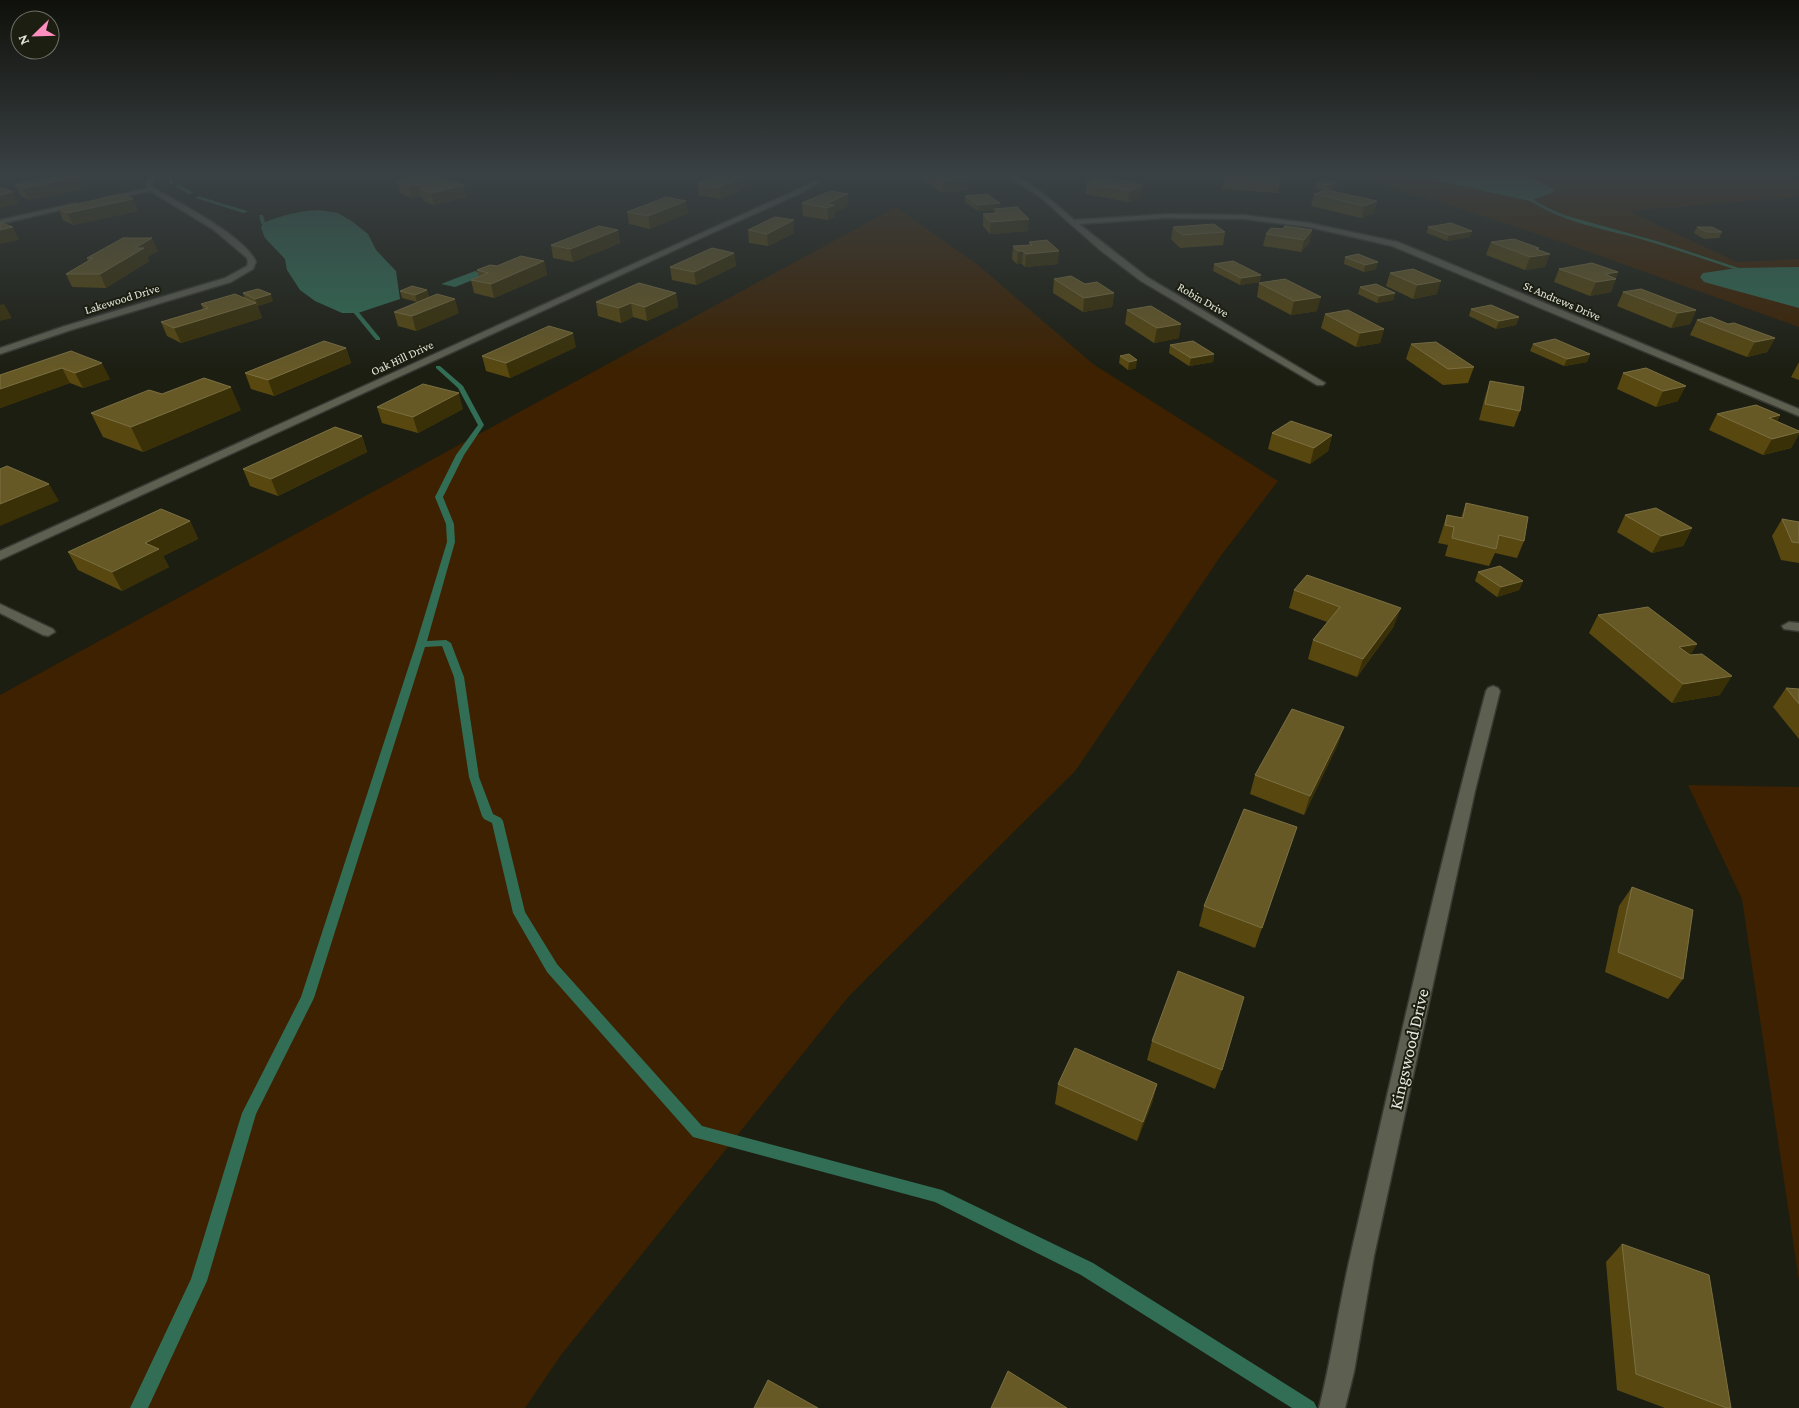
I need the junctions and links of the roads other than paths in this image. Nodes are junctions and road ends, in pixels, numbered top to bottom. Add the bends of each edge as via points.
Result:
1 (231, 241) edge
2 (688, 241) edge
3 (1095, 241) edge
4 (1382, 241) edge
5 (0, 351) edge
6 (1320, 383) dead end
7 (1799, 413) edge
8 (0, 556) edge
9 (0, 608) edge
10 (48, 632) dead end
11 (1493, 691) dead end
12 (1332, 1408) edge

1 - 5 street, Lakewood Drive via 252,262 250,267 228,280
2 - 8 street, Oak Hill Drive
3 - 6 street, Robin Drive via 1144,279
4 - 7 street, St Andrews Drive
9 - 10 street
11 - 12 street, Kingswood Drive via 1467,791 1362,1256

